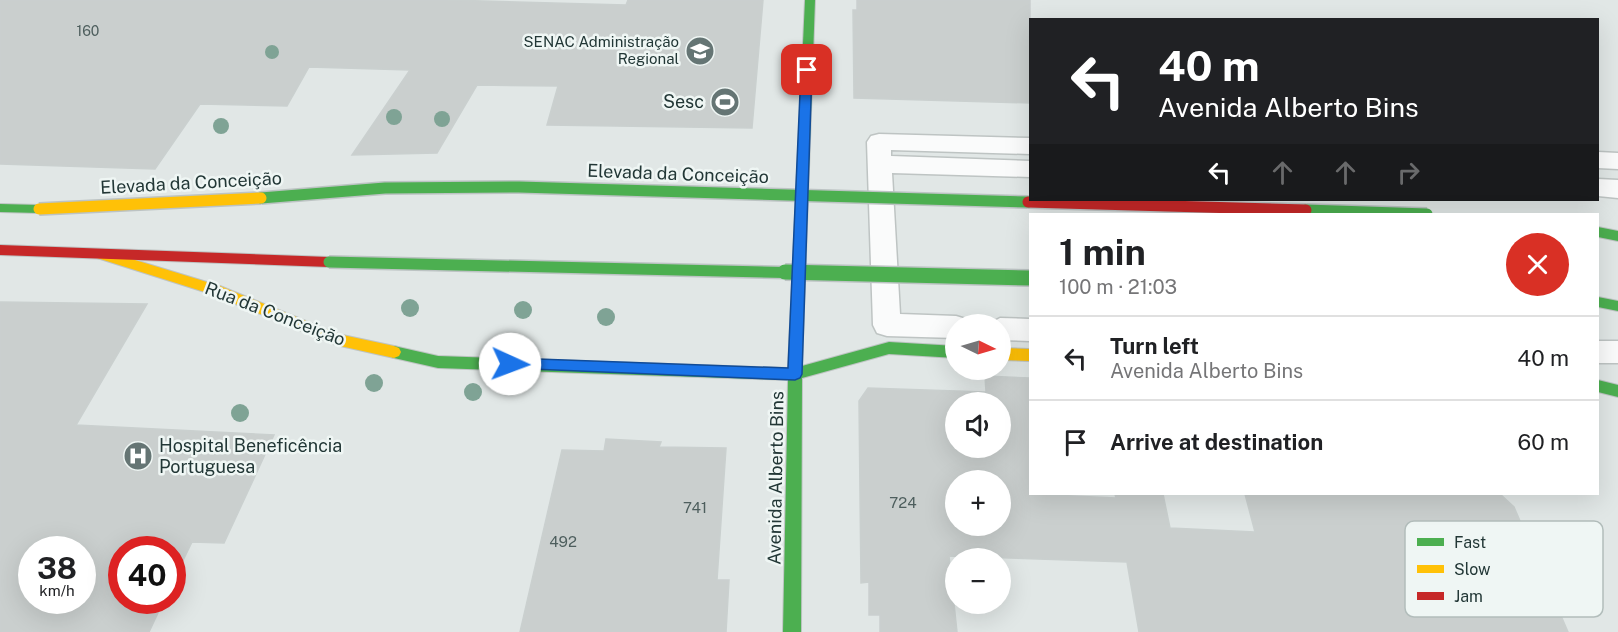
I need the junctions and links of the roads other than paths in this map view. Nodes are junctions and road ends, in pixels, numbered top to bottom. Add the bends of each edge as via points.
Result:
1 (810, 0) edge
2 (1029, 146) edge
3 (879, 153) junction
4 (1599, 160) edge
5 (1618, 161) edge
6 (1029, 169) edge
7 (1599, 188) edge
8 (1618, 189) edge
9 (0, 208) edge
10 (1393, 213) edge
11 (1599, 232) edge
12 (1618, 236) edge
13 (0, 250) edge
14 (98, 254) junction
15 (1029, 278) edge
16 (1599, 302) edge
17 (1618, 306) edge
18 (945, 327) edge
19 (1011, 329) edge
20 (1029, 330) edge
21 (945, 351) edge
22 (1599, 352) edge
23 (1618, 352) edge
24 (1011, 354) edge
25 (1029, 355) edge
26 (795, 374) junction
27 (1599, 386) edge
28 (1618, 391) edge
29 (792, 632) edge

1 - 26 main road, Avenida Alberto Bins
2 - 3 lane
3 - 6 lane
3 - 18 lane via 887,325
4 - 5 lane
7 - 8 lane
9 - 10 main road, Elevada da Conceição, bridge via 203,202 385,188 519,187
11 - 12 main road
13 - 14 main road
14 - 15 main road, bridge
14 - 26 main road, Rua da Conceição via 215,290 336,339 438,362
16 - 17 main road
19 - 20 lane
21 - 26 main road, Rua da Conceição via 889,348
22 - 23 lane
24 - 25 main road
26 - 29 main road, Avenida Alberto Bins
27 - 28 main road

